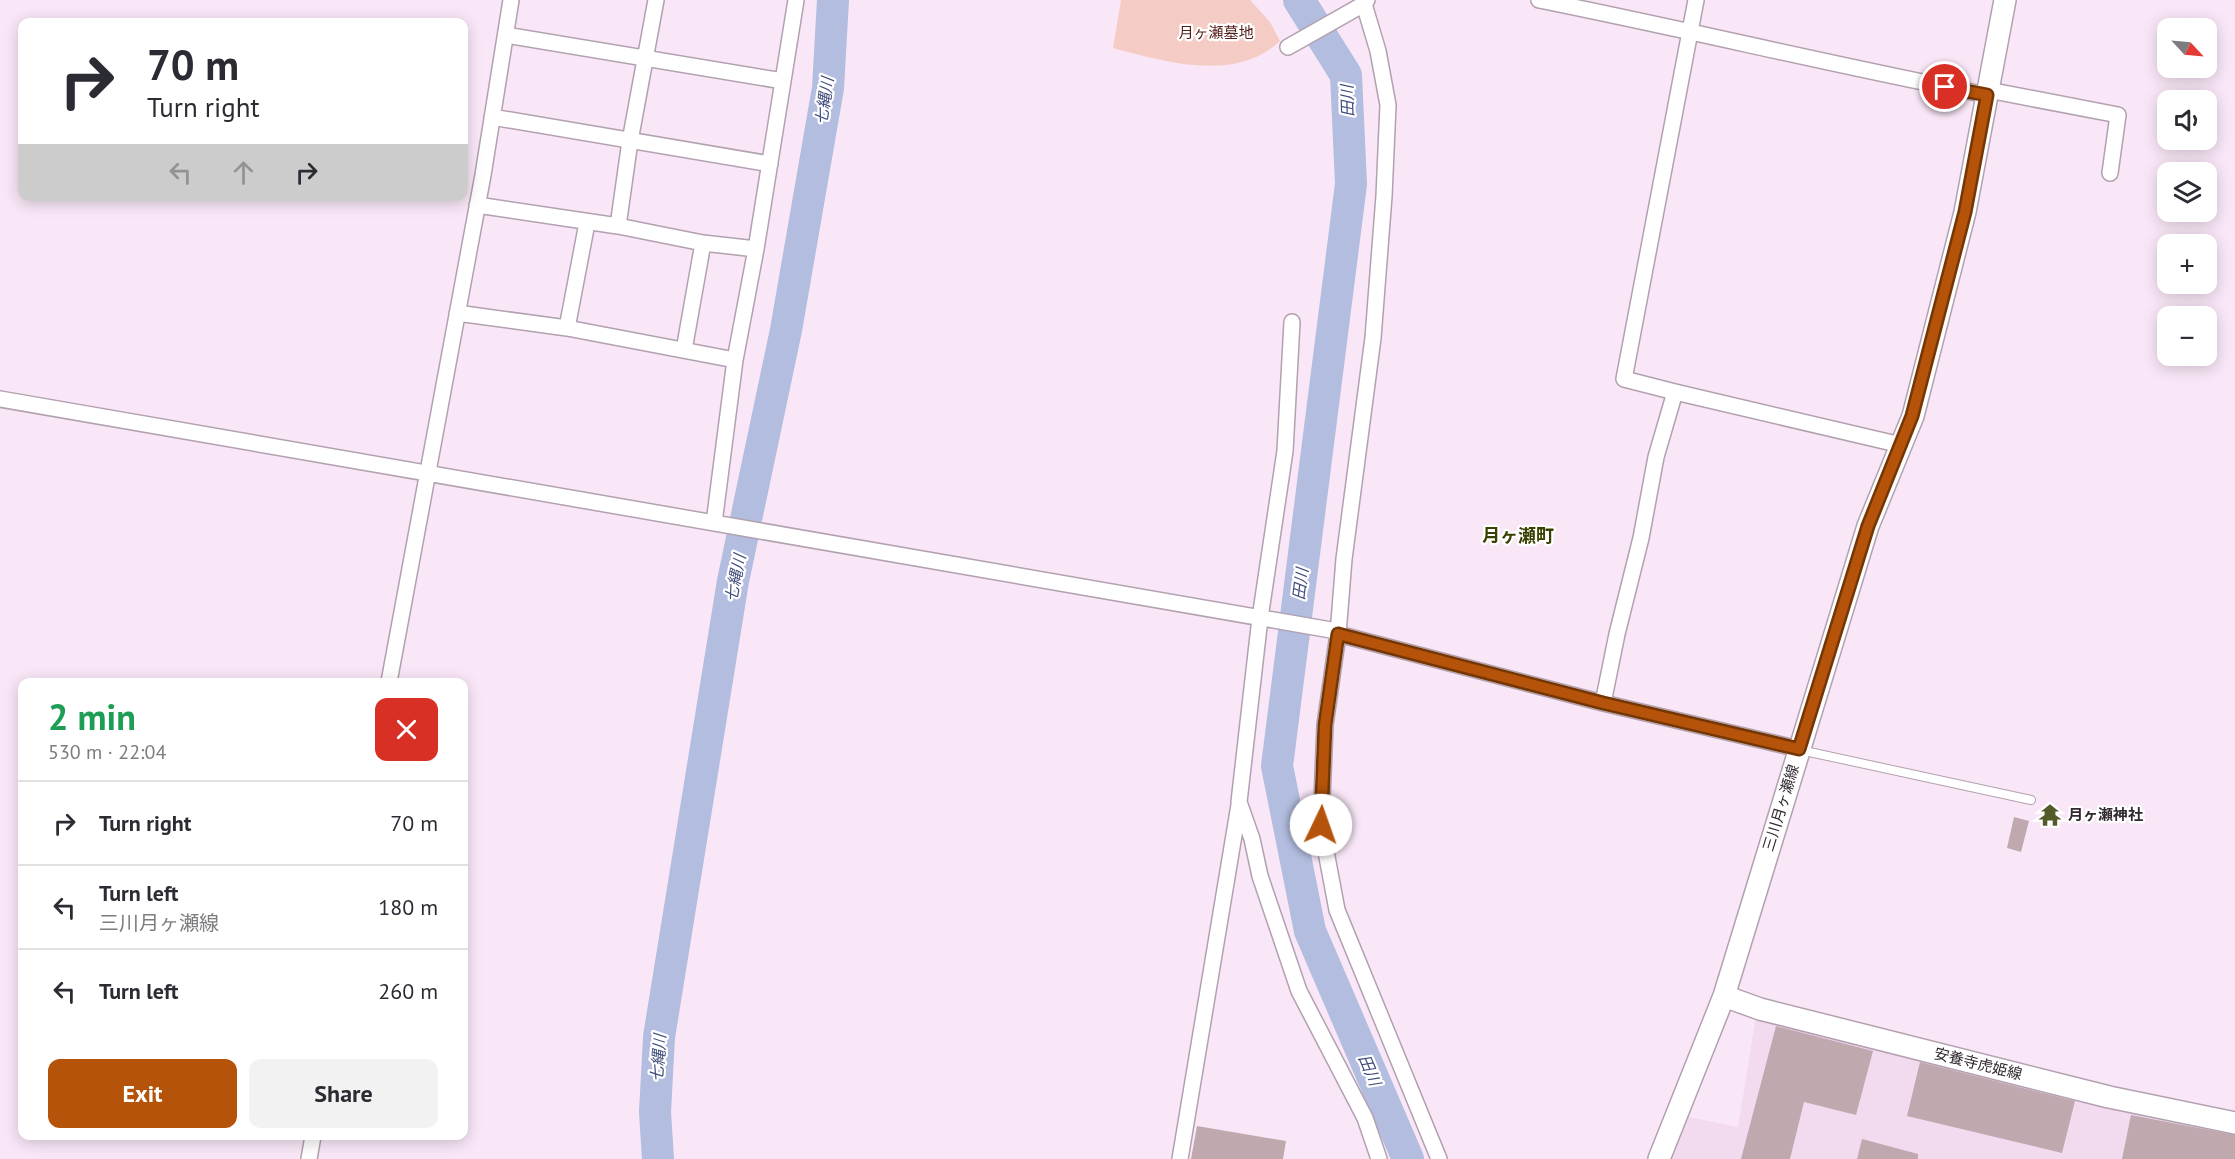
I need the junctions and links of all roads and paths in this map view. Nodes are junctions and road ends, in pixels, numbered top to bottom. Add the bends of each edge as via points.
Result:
1 (511, 0) edge
2 (656, 0) edge
3 (796, 0) edge
4 (1539, 0) edge
5 (1696, 0) edge
6 (2005, 0) edge
7 (1363, 4) edge
8 (1690, 30) junction
9 (506, 34) junction
10 (1291, 46) dead end
11 (646, 58) junction
12 (783, 81) junction
13 (1988, 92) junction
14 (492, 117) junction
15 (630, 141) junction
16 (770, 164) junction
17 (2110, 173) dead end
18 (477, 205) junction
19 (587, 223) junction
20 (618, 226) junction
21 (703, 243) junction
22 (756, 249) junction
23 (457, 314) junction
24 (1292, 322) dead end
25 (567, 328) junction
26 (684, 350) junction
27 (735, 360) junction
28 (1675, 392) junction
29 (0, 399) edge
30 (1901, 445) junction
31 (428, 474) junction
32 (716, 523) junction
33 (1263, 618) junction
34 (1334, 632) junction
35 (390, 678) edge
36 (1603, 703) junction
37 (1799, 749) junction
38 (2031, 800) dead end
39 (1239, 802) junction
40 (1724, 996) junction
41 (2235, 1123) edge
42 (312, 1140) edge
43 (309, 1159) edge
44 (1180, 1159) edge
45 (1379, 1159) edge
46 (1439, 1159) edge
47 (1659, 1159) edge

1 - 9 street
2 - 11 street
3 - 12 street
4 - 8 street
5 - 8 street
6 - 13 main road, 三川月ヶ瀬線
7 - 10 street
7 - 34 street via 1378,51 1388,105 1384,196 1373,338
8 - 13 street via 1796,56
8 - 28 street via 1624,379
9 - 11 street
9 - 14 street
11 - 12 street
11 - 15 street
12 - 16 street
13 - 17 street via 2118,115
13 - 30 main road, 三川月ヶ瀬線 via 1962,223 1930,353
14 - 15 street
14 - 18 street
15 - 16 street
15 - 20 street
16 - 22 street
18 - 19 street
18 - 23 street
19 - 20 street
19 - 25 street
20 - 21 street
21 - 22 street
21 - 26 street
22 - 27 street
23 - 25 street
23 - 31 street
24 - 33 street via 1285,451
25 - 26 street
26 - 27 street
27 - 32 street
28 - 30 street
28 - 36 street via 1656,458
29 - 31 street
30 - 37 main road, 三川月ヶ瀬線 via 1868,526
31 - 32 street
31 - 35 street
32 - 33 street
33 - 34 street
33 - 39 street
34 - 36 street
34 - 46 street via 1321,825 1337,910
36 - 37 street
37 - 38 lane
37 - 40 main road, 三川月ヶ瀬線
39 - 44 street
39 - 45 street via 1299,991 1365,1118
40 - 41 main road, 安養寺虎姫線 via 1760,1009 2109,1097
40 - 47 main road, 三川月ヶ瀬線
42 - 43 street

